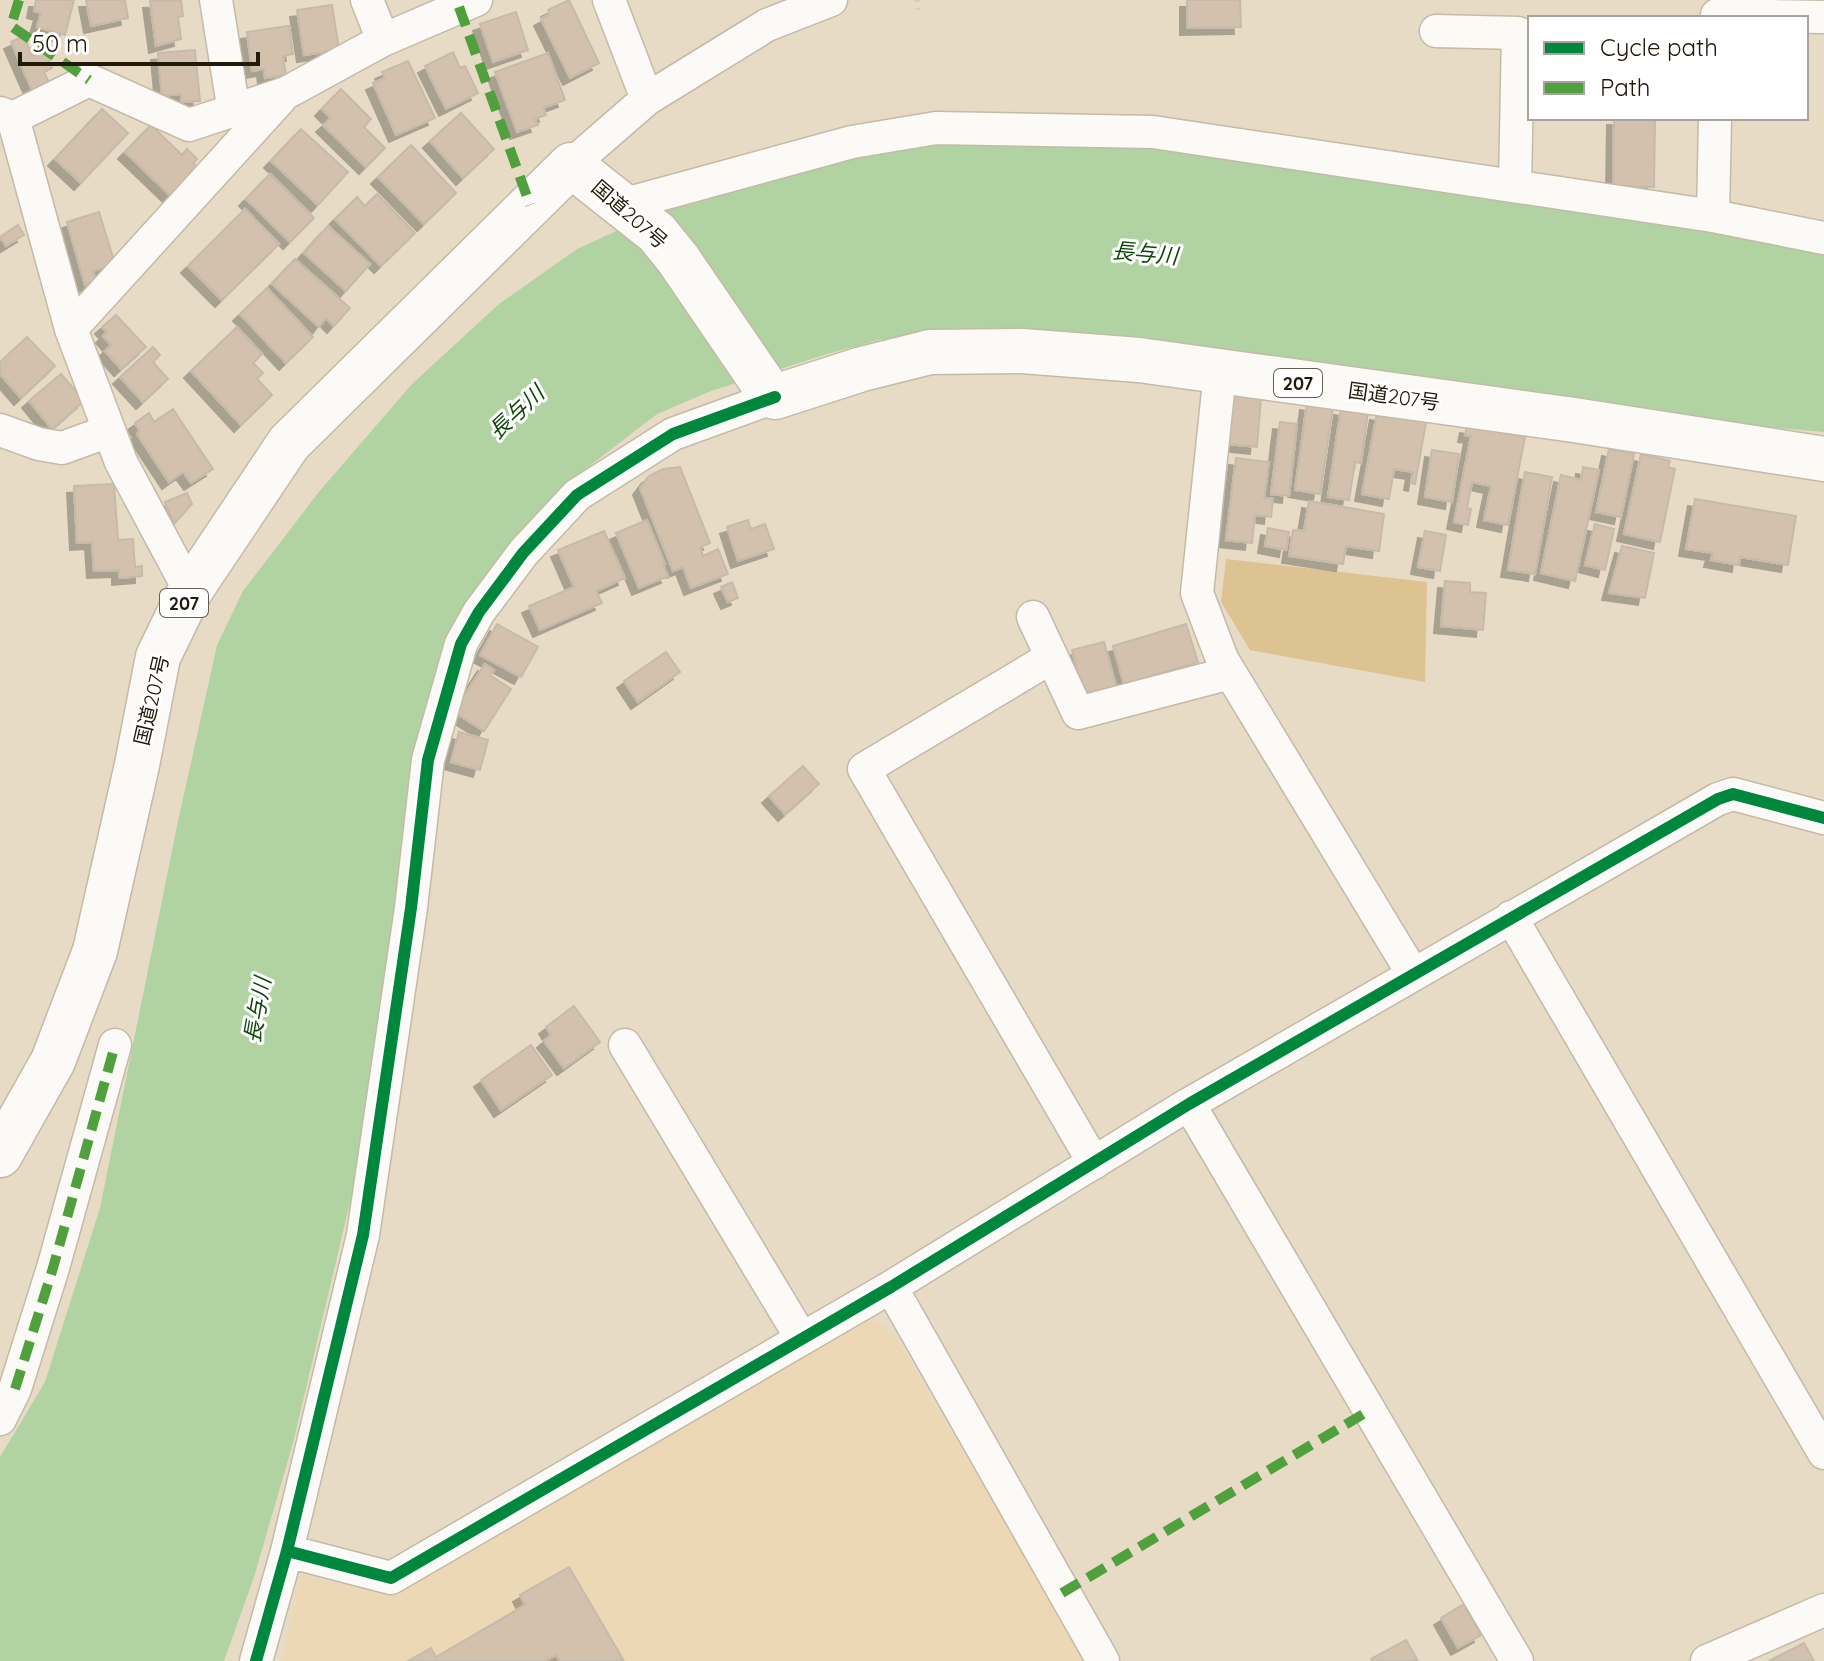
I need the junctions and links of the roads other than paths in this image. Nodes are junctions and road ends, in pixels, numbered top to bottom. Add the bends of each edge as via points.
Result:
1 (216, 0) edge
2 (367, 0) edge
3 (476, 0) edge
4 (609, 0) edge
5 (831, 0) edge
6 (1717, 11) edge
7 (1806, 16) edge
8 (1436, 31) dead end
9 (383, 40) junction
10 (286, 93) junction
11 (647, 99) junction
12 (234, 112) junction
13 (7, 116) edge
14 (1715, 120) edge
15 (571, 165) junction
16 (1515, 186) junction
17 (630, 212) junction
18 (1713, 216) junction
19 (1824, 238) edge
20 (71, 329) junction
21 (1220, 372) junction
22 (769, 391) junction
23 (0, 430) edge
24 (109, 431) junction
25 (1824, 459) edge
26 (190, 591) junction
27 (1033, 617) dead end
28 (1052, 657) junction
29 (1230, 673) junction
30 (1824, 818) edge
31 (1511, 917) junction
32 (1413, 974) junction
33 (115, 1045) dead end
34 (625, 1045) dead end
35 (1189, 1104) junction
36 (0, 1155) edge
37 (1094, 1163) junction
38 (891, 1287) junction
39 (802, 1339) junction
40 (8, 1382) edge
41 (0, 1419) edge
42 (1824, 1453) edge
43 (287, 1551) junction
44 (1824, 1610) edge
45 (256, 1661) edge
46 (1103, 1661) edge
47 (1517, 1661) edge
48 (1707, 1661) edge

1 - 12 street
2 - 9 street
3 - 9 street
4 - 11 street
5 - 11 street via 767,25
6 - 7 street
8 - 16 street via 1518,33
9 - 10 street
10 - 12 street
10 - 20 street
11 - 15 street
12 - 13 street via 189,125 89,80
13 - 20 street
14 - 18 street
15 - 17 highway, 国道207号
15 - 26 highway, 国道207号 / 207 via 289,443
16 - 17 street via 1153,132 936,128 852,142
16 - 18 street
17 - 22 highway, 国道207号 via 678,259
18 - 19 street
20 - 24 street
21 - 22 highway, 国道207号 / 207 via 1037,352 930,352
21 - 25 highway, 国道207号 / 207
21 - 29 street via 1197,593
22 - 43 street via 673,434 577,495 523,553 461,644 428,760 363,1235
23 - 24 street via 62,448
24 - 26 street
26 - 36 highway, 国道207号 / 207 via 158,657 95,951 53,1061
27 - 28 street
28 - 29 street via 1078,713
28 - 37 street via 864,769
29 - 32 street
30 - 31 street via 1733,794
31 - 32 street
31 - 42 street
32 - 35 street
33 - 40 street via 53,1268
34 - 39 street
35 - 37 street
35 - 47 street
37 - 38 street
38 - 39 street
38 - 46 street
39 - 43 street via 391,1578
40 - 41 street
43 - 45 street
44 - 48 street

